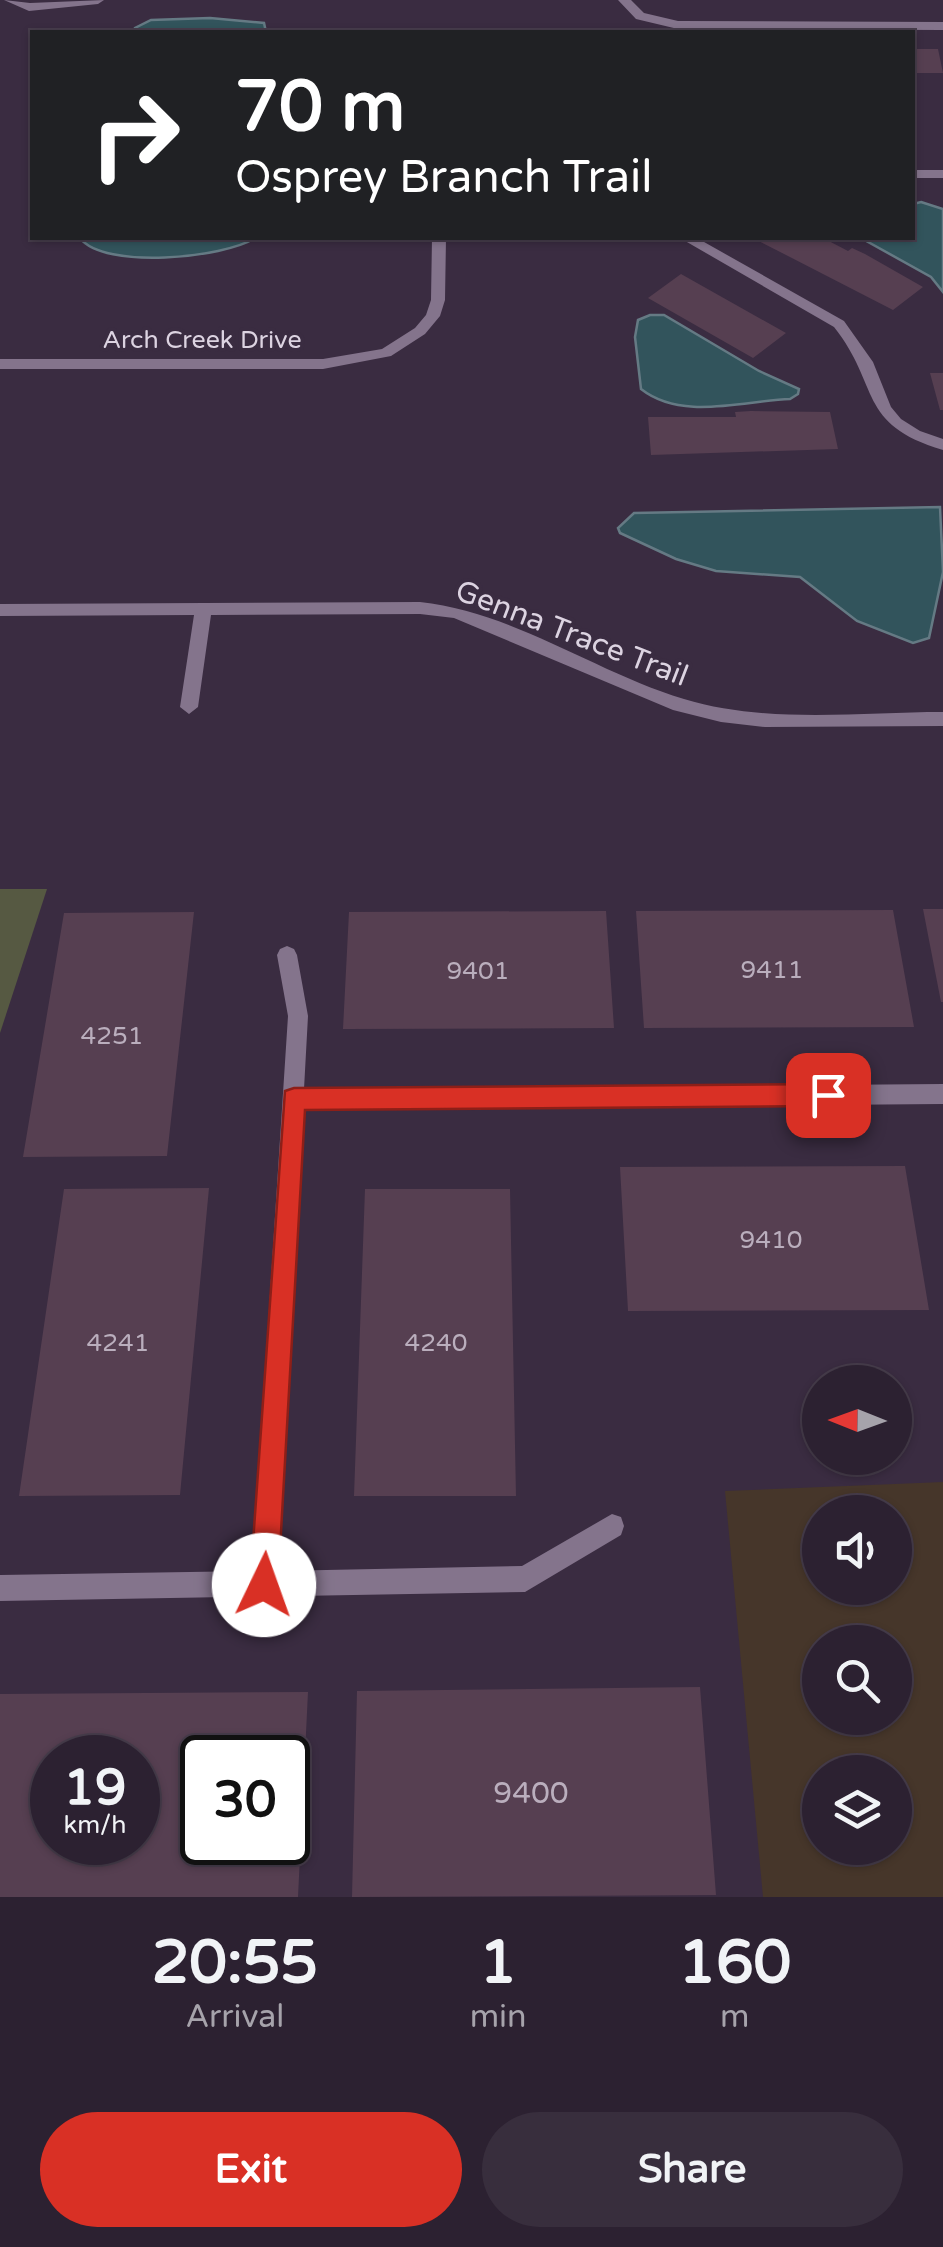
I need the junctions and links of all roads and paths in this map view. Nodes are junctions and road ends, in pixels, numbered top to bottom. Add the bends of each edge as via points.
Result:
1 (10, 0) edge
2 (98, 0) edge
3 (624, 0) edge
4 (943, 26) edge
5 (915, 174) edge
6 (943, 174) edge
7 (439, 240) edge
8 (691, 240) edge
9 (0, 364) edge
10 (943, 445) edge
11 (0, 610) edge
12 (203, 610) junction
13 (189, 706) dead end
14 (943, 719) edge
15 (287, 954) dead end
16 (943, 1094) edge
17 (294, 1099) junction
18 (612, 1526) dead end
19 (264, 1585) junction
20 (0, 1588) edge

1 - 2 street via 29,7
3 - 4 street via 640,16 678,25
5 - 6 street
7 - 9 street, Arch Creek Drive via 432,316 420,332 372,356 323,364
8 - 10 street via 839,324 868,365 881,409 913,436
11 - 12 street, Genna Trace Trail
12 - 13 street
12 - 14 street, Genna Trace Trail via 456,612 679,706 765,720
15 - 17 street via 298,1016
16 - 17 street
17 - 19 street
18 - 19 street via 525,1579
19 - 20 street

